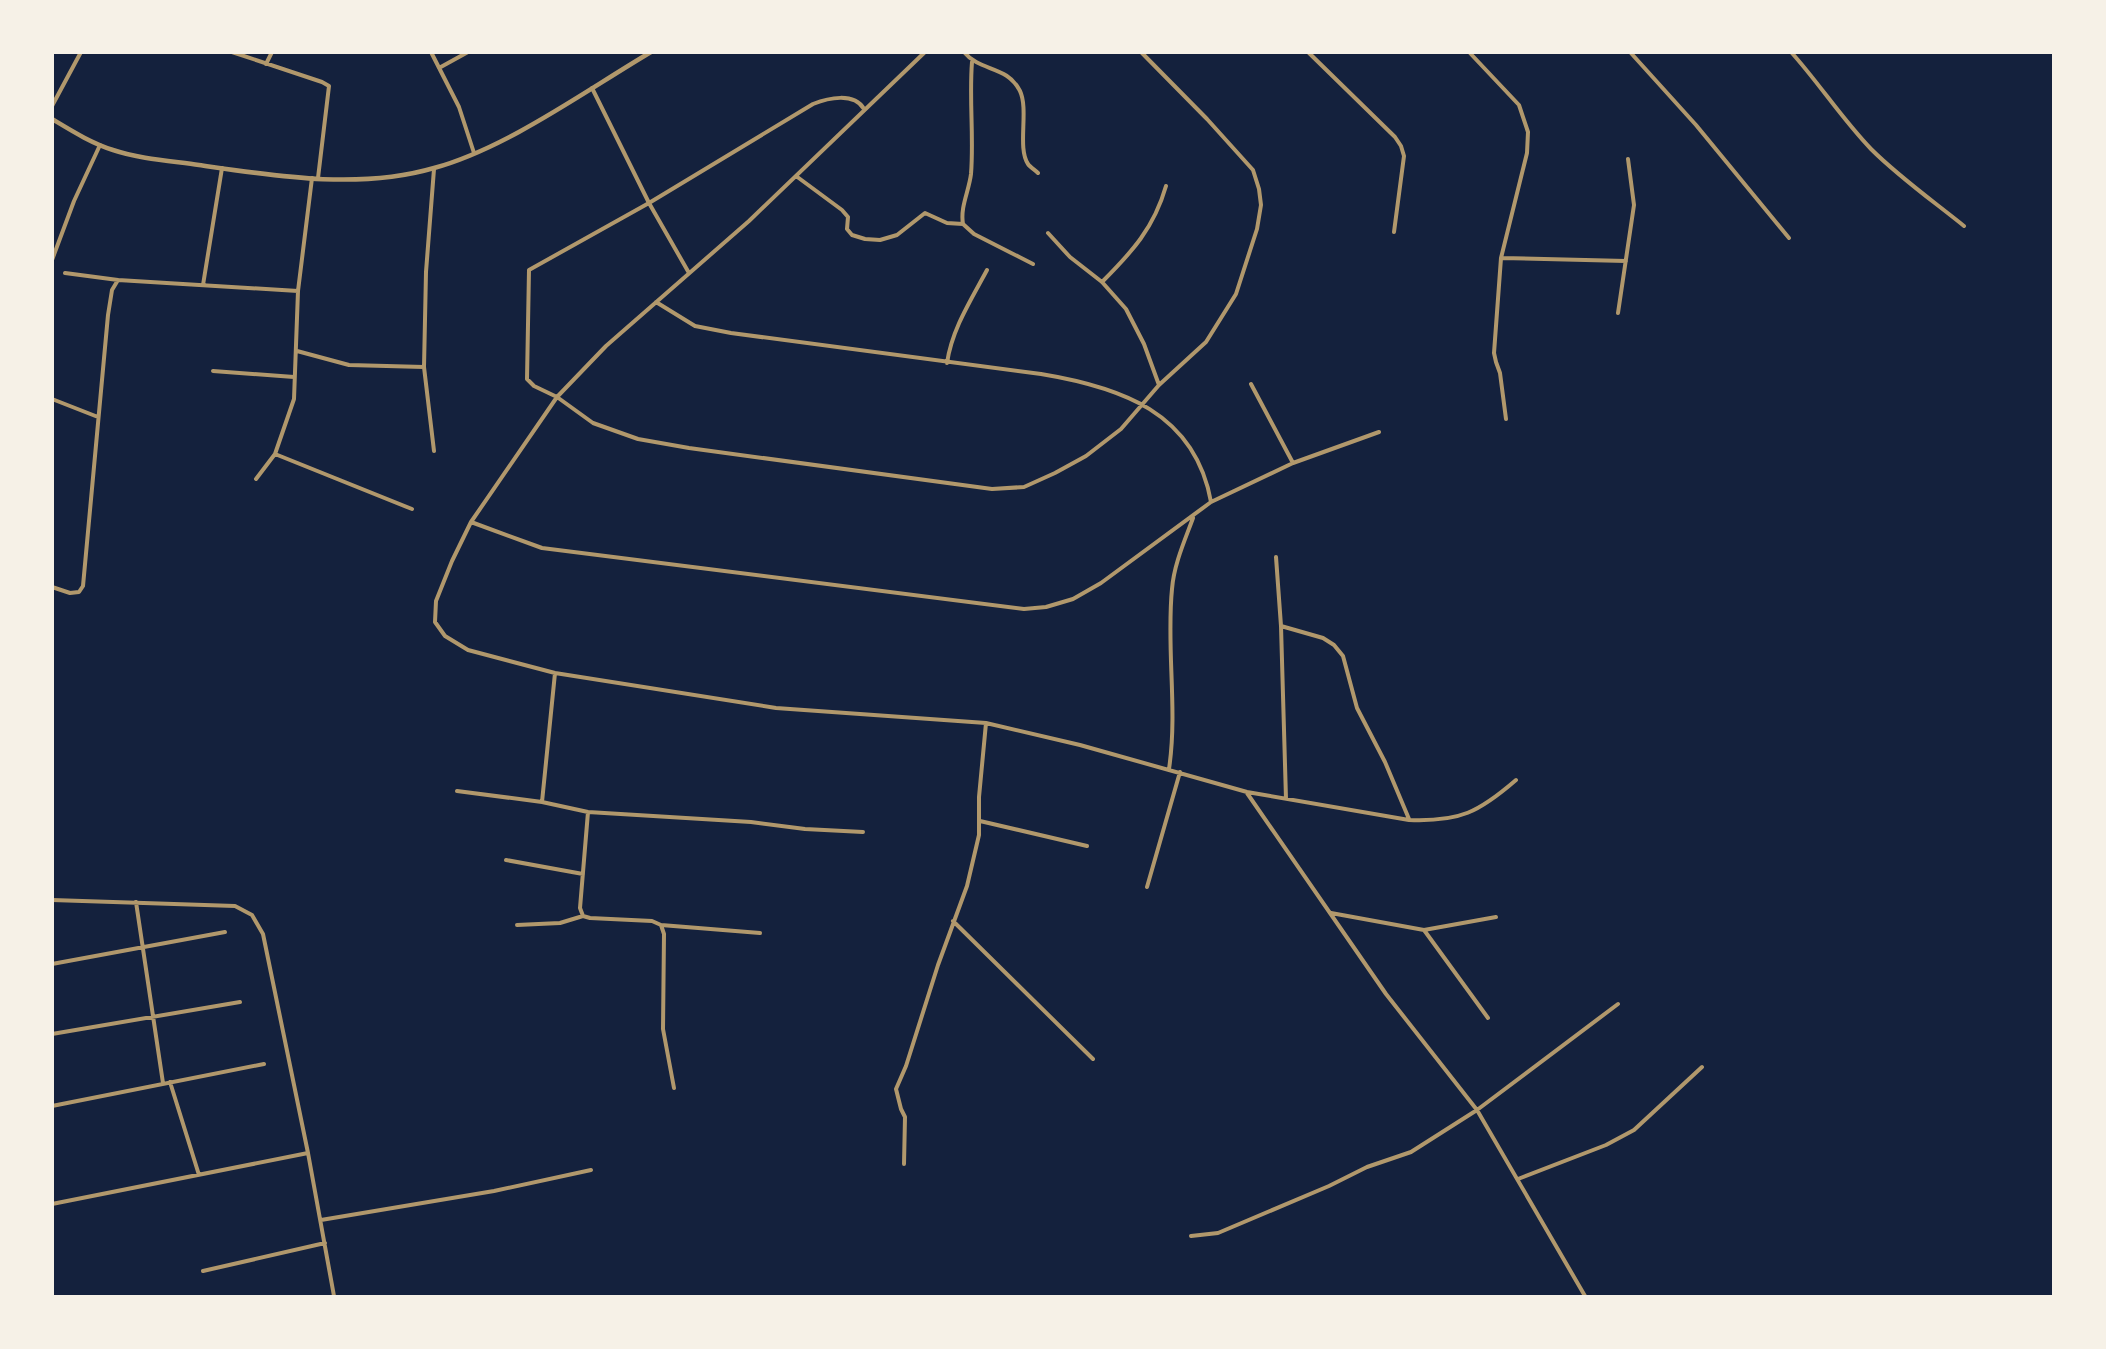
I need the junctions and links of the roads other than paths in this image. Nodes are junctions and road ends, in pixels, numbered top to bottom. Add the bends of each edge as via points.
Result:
1 (81, 52) edge
2 (232, 52) edge
3 (272, 52) edge
4 (431, 52) edge
5 (468, 52) edge
6 (651, 52) edge
7 (925, 52) edge
8 (964, 52) edge
9 (1141, 52) edge
10 (1308, 52) edge
11 (1469, 52) edge
12 (1630, 52) edge
13 (1791, 52) edge
14 (972, 62) junction
15 (266, 64) junction
16 (439, 68) junction
17 (591, 88) junction
18 (52, 106) edge
19 (864, 109) junction
20 (52, 119) edge
21 (100, 145) junction
22 (474, 153) junction
23 (1628, 159) dead end
24 (222, 168) junction
25 (434, 169) junction
26 (1038, 173) dead end
27 (796, 176) junction
28 (315, 178) junction
29 (1166, 186) dead end
30 (649, 203) junction
31 (963, 224) junction
32 (1964, 226) dead end
33 (1394, 232) dead end
34 (1048, 233) dead end
35 (1789, 238) dead end
36 (1501, 258) junction
37 (52, 260) edge
38 (1626, 261) junction
39 (1033, 264) dead end
40 (987, 270) dead end
41 (65, 273) dead end
42 (689, 273) junction
43 (118, 280) junction
44 (1102, 282) junction
45 (203, 285) junction
46 (298, 291) junction
47 (656, 302) junction
48 (1618, 313) dead end
49 (297, 351) junction
50 (947, 363) junction
51 (424, 367) junction
52 (213, 371) dead end
53 (294, 377) junction
54 (1251, 384) dead end
55 (1159, 385) junction
56 (557, 397) junction
57 (52, 399) edge
58 (1143, 404) junction
59 (98, 417) junction
60 (1506, 419) dead end
61 (1379, 432) dead end
62 (434, 451) dead end
63 (275, 454) junction
64 (1293, 464) junction
65 (256, 479) dead end
66 (1211, 502) junction
67 (412, 509) dead end
68 (1193, 517) junction
69 (471, 522) junction
70 (1276, 557) dead end
71 (52, 587) edge
72 (1281, 626) junction
73 (555, 673) junction
74 (986, 723) junction
75 (1169, 769) junction
76 (1180, 772) junction
77 (1516, 780) dead end
78 (457, 791) dead end
79 (1247, 792) junction
80 (1286, 799) junction
81 (542, 802) junction
82 (588, 812) junction
83 (980, 820) junction
84 (1409, 820) junction
85 (863, 832) dead end
86 (1087, 846) dead end
87 (506, 860) dead end
88 (583, 874) junction
89 (1147, 887) dead end
90 (52, 900) edge
91 (136, 902) junction
92 (1330, 913) junction
93 (583, 916) junction
94 (1496, 917) dead end
95 (953, 921) junction
96 (661, 924) junction
97 (517, 925) dead end
98 (1424, 930) junction
99 (225, 932) dead end
100 (760, 933) dead end
101 (142, 947) junction
102 (52, 964) edge
103 (240, 1002) dead end
104 (1618, 1004) dead end
105 (152, 1017) junction
106 (1488, 1018) dead end
107 (52, 1034) edge
108 (1093, 1059) dead end
109 (264, 1064) dead end
110 (1702, 1067) dead end
111 (170, 1082) junction
112 (163, 1083) junction
113 (674, 1088) dead end
114 (52, 1106) edge
115 (1477, 1110) junction
116 (308, 1153) junction
117 (904, 1164) dead end
118 (591, 1170) dead end
119 (199, 1175) junction
120 (1518, 1179) junction
121 (52, 1204) edge
122 (321, 1220) junction
123 (1191, 1236) dead end
124 (325, 1243) junction
125 (203, 1270) dead end
126 (334, 1296) edge
127 (1585, 1296) edge

1 - 18 street
2 - 15 street
3 - 15 street
4 - 16 street
5 - 16 street
6 - 17 street
7 - 19 street
8 - 14 street
9 - 55 street via 1253,171 1262,205 1236,294 1206,342
10 - 33 street via 1401,146 1404,156
11 - 36 street via 1519,105 1528,132 1527,153
12 - 35 street
13 - 32 street via 1872,150
14 - 26 street via 999,70 1014,81 1021,93 1024,154
14 - 31 street via 971,174
15 - 28 street via 329,86
16 - 22 street via 459,106
17 - 22 street
17 - 30 street
19 - 27 street
19 - 30 street via 856,100 842,98 813,104
20 - 21 street
21 - 24 street via 153,159
21 - 37 street
22 - 25 street
23 - 38 street via 1634,205
24 - 28 street
24 - 45 street
25 - 28 street via 364,179
25 - 51 street
27 - 31 street via 842,210 848,217 847,229 865,239 897,235 925,213 947,223
27 - 42 street
28 - 46 street
29 - 44 street via 1150,227
30 - 42 street
30 - 56 street via 529,270 526,379
31 - 39 street via 974,234
34 - 44 street
36 - 38 street
36 - 60 street via 1494,353
38 - 48 street
40 - 50 street via 957,325
41 - 43 street
42 - 47 street
43 - 45 street
43 - 59 street via 112,290 108,315
44 - 55 street via 1126,309
45 - 46 street
46 - 49 street
47 - 50 street via 695,326
47 - 56 street
49 - 51 street via 349,365
49 - 53 street
50 - 58 street via 1075,380 1113,390
51 - 62 street
52 - 53 street
53 - 63 street via 294,399
54 - 64 street
55 - 58 street
56 - 58 street via 593,423 638,439 992,489 1024,487 1086,456 1121,429
56 - 69 street
57 - 59 street
58 - 66 street via 1186,443 1201,466
59 - 71 street via 83,586 79,592
61 - 64 street
63 - 65 street
63 - 67 street
64 - 66 street
66 - 68 street
68 - 69 street via 1073,599 1024,609 543,548
68 - 75 street via 1172,586 1173,745
69 - 73 street via 435,602 435,622 445,636 468,650
70 - 72 street
72 - 80 street
72 - 84 street via 1323,638 1343,656 1357,708
73 - 74 street via 776,708
73 - 81 street
74 - 75 street
74 - 83 street
75 - 76 street
76 - 79 street
76 - 89 street
77 - 84 street via 1492,801 1467,815
78 - 81 street
79 - 80 street
79 - 92 street
80 - 84 street
81 - 82 street
82 - 85 street
82 - 88 street
83 - 86 street
83 - 95 street via 966,886
87 - 88 street
88 - 93 street
90 - 91 street
91 - 101 street
91 - 116 street via 235,906 252,915 262,934
92 - 98 street
92 - 115 street via 1386,994
93 - 96 street
93 - 97 street via 560,923
94 - 98 street
95 - 108 street
95 - 117 street via 896,1089 905,1117
96 - 100 street
96 - 113 street via 663,1029
98 - 106 street
99 - 101 street
101 - 102 street
101 - 105 street
103 - 105 street
104 - 115 street
105 - 107 street
105 - 112 street
109 - 111 street
110 - 120 street via 1634,1130
111 - 112 street
111 - 119 street
112 - 114 street
115 - 120 street
115 - 123 street via 1411,1152 1367,1167 1218,1233
116 - 119 street
116 - 122 street
118 - 122 street
119 - 121 street
120 - 127 street
122 - 124 street
124 - 125 street
124 - 126 street

